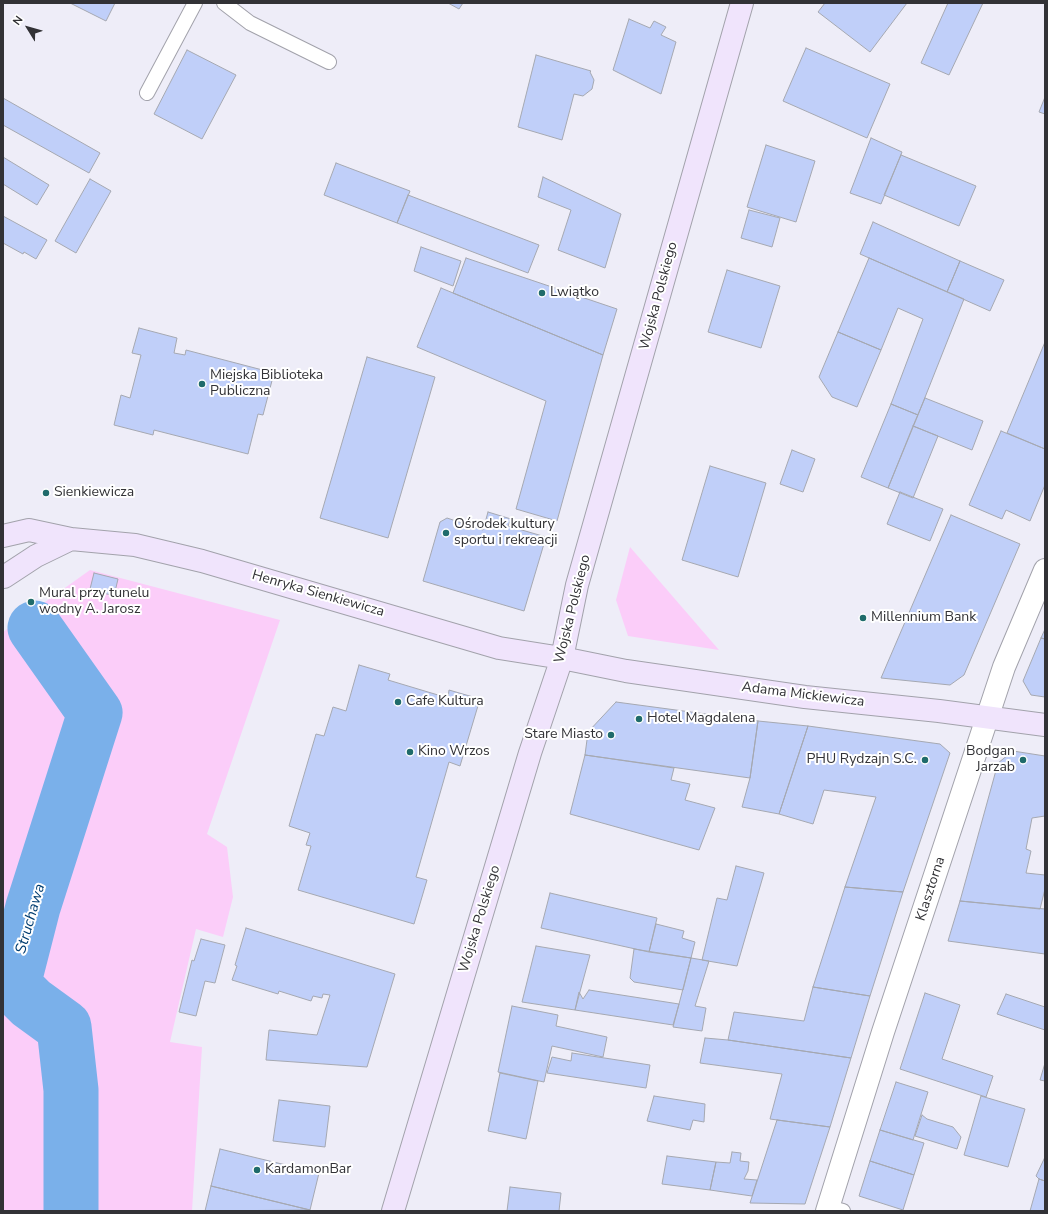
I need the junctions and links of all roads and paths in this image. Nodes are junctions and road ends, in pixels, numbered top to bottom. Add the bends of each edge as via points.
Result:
1 (195, 3) edge
2 (224, 3) edge
3 (742, 3) edge
4 (329, 62) dead end
5 (147, 93) dead end
6 (3, 536) edge
7 (71, 539) junction
8 (3, 568) edge
9 (1045, 570) edge
10 (3, 578) edge
11 (562, 658) junction
12 (987, 716) junction
13 (1045, 725) edge
14 (833, 1210) edge
15 (393, 1211) edge

1 - 5 lane
2 - 4 lane via 250,23
3 - 11 street, Wojska Polskiego via 577,585
6 - 7 street, Henryka Sienkiewicza via 29,530
7 - 10 street via 36,556
7 - 11 street, Henryka Sienkiewicza via 135,544 202,561 499,648
8 - 10 street
9 - 12 street, Klasztorna via 1004,667
11 - 12 street, Adama Mickiewicza via 626,671 804,697
11 - 15 street, Wojska Polskiego via 530,753
12 - 13 street, Adama Mickiewicza
12 - 14 street, Klasztorna via 883,1032

